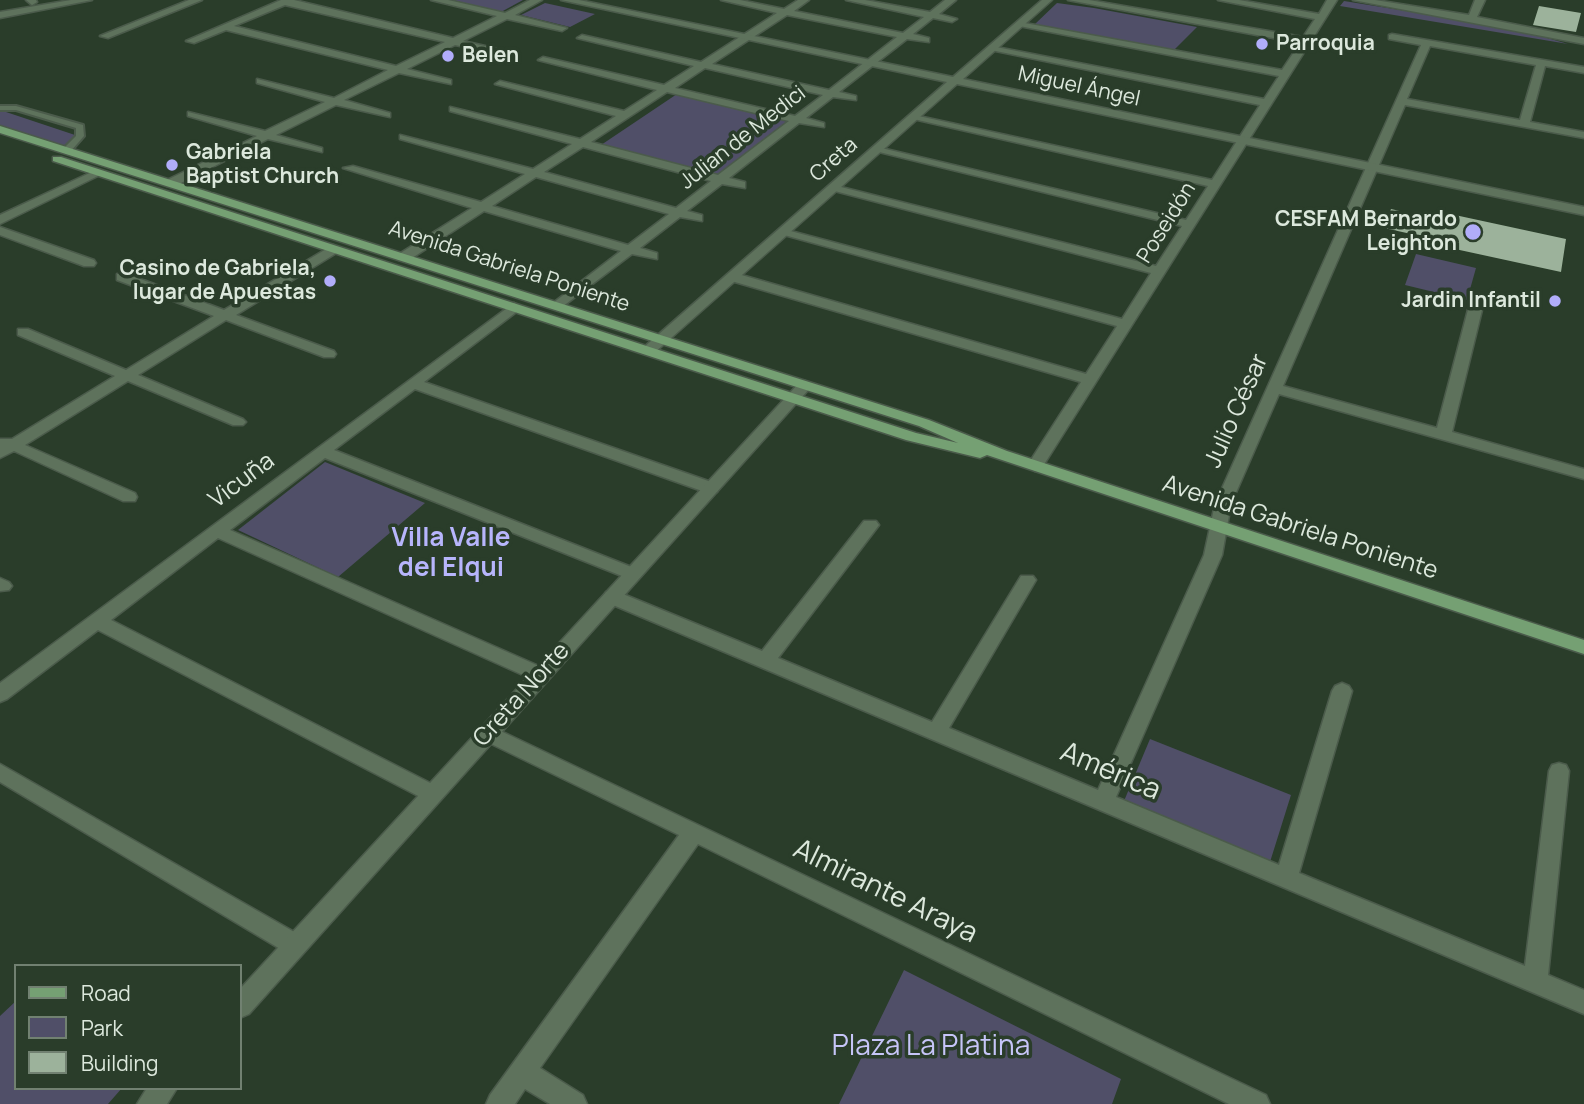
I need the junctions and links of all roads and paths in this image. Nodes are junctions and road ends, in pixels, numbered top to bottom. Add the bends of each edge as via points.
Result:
1 (44, 0) edge
2 (87, 0) edge
3 (169, 0) edge
4 (197, 0) edge
5 (436, 0) edge
6 (537, 0) edge
7 (566, 0) edge
8 (726, 0) edge
9 (804, 0) edge
10 (851, 0) edge
11 (951, 0) edge
12 (1047, 0) edge
13 (1073, 0) edge
14 (1223, 0) edge
15 (1332, 0) edge
16 (1358, 0) edge
17 (1479, 0) edge
18 (31, 1) edge
19 (287, 1) edge
20 (186, 4) junction
21 (0, 7) edge
22 (785, 12) junction
23 (0, 15) edge
24 (506, 15) junction
25 (932, 15) junction
26 (1322, 17) junction
27 (952, 19) dead end
28 (1472, 19) junction
29 (1019, 25) junction
30 (225, 27) junction
31 (562, 28) dead end
32 (105, 36) dead end
33 (905, 36) junction
34 (746, 37) junction
35 (1392, 37) dead end
36 (582, 38) dead end
37 (926, 40) dead end
38 (191, 41) dead end
39 (455, 41) junction
40 (1307, 41) junction
41 (1584, 41) edge
42 (1427, 43) junction
43 (991, 49) junction
44 (504, 53) dead end
45 (543, 60) dead end
46 (1541, 62) junction
47 (870, 63) junction
48 (703, 65) junction
49 (397, 70) junction
50 (1584, 70) edge
51 (1285, 74) junction
52 (261, 81) dead end
53 (955, 81) junction
54 (447, 82) dead end
55 (500, 84) dead end
56 (666, 89) junction
57 (831, 94) junction
58 (852, 98) dead end
59 (335, 101) junction
60 (1402, 102) junction
61 (1267, 103) junction
62 (0, 108) edge
63 (454, 110) dead end
64 (192, 114) dead end
65 (386, 115) dead end
66 (626, 115) junction
67 (914, 118) junction
68 (797, 120) junction
69 (1524, 124) junction
70 (820, 125) dead end
71 (0, 129) edge
72 (266, 135) junction
73 (1584, 135) edge
74 (404, 137) dead end
75 (0, 141) edge
76 (1242, 141) junction
77 (581, 143) junction
78 (67, 150) junction
79 (318, 150) dead end
80 (877, 150) junction
81 (349, 168) dead end
82 (1372, 168) junction
83 (99, 173) junction
84 (535, 173) junction
85 (720, 180) junction
86 (171, 183) junction
87 (1214, 184) junction
88 (741, 185) dead end
89 (833, 189) junction
90 (483, 207) junction
91 (1584, 211) edge
92 (678, 213) junction
93 (698, 218) dead end
94 (0, 220) edge
95 (1189, 224) junction
96 (0, 231) edge
97 (783, 233) junction
98 (334, 249) junction
99 (631, 250) junction
100 (652, 256) dead end
101 (404, 257) junction
102 (89, 263) dead end
103 (1159, 271) junction
104 (733, 276) junction
105 (122, 277) dead end
106 (558, 306) junction
107 (1476, 306) dead end
108 (514, 307) junction
109 (224, 315) junction
110 (1126, 324) junction
111 (23, 332) dead end
112 (662, 340) junction
113 (648, 351) junction
114 (329, 355) dead end
115 (126, 376) junction
116 (1090, 380) junction
117 (413, 383) junction
118 (1274, 388) junction
119 (799, 392) junction
120 (238, 422) dead end
121 (1443, 435) junction
122 (4, 446) edge
123 (322, 451) junction
124 (1035, 466) junction
125 (1584, 474) edge
126 (711, 488) junction
127 (129, 497) dead end
128 (870, 525) dead end
129 (1218, 528) junction
130 (216, 531) junction
131 (633, 574) junction
132 (1027, 580) dead end
133 (612, 597) junction
134 (97, 621) junction
135 (1584, 647) edge
136 (765, 661) junction
137 (541, 675) junction
138 (1342, 691) dead end
139 (0, 694) edge
140 (936, 732) junction
141 (488, 733) junction
142 (1559, 771) dead end
143 (0, 772) edge
144 (433, 794) junction
145 (1103, 802) junction
146 (694, 832) junction
147 (1286, 877) junction
148 (295, 945) junction
149 (1535, 982) junction
150 (1584, 1002) edge
151 (242, 1004) edge
152 (522, 1072) junction
153 (162, 1090) edge
154 (150, 1104) edge
155 (499, 1104) edge
156 (574, 1104) edge
157 (1257, 1104) edge

1 - 18 street
2 - 23 street
3 - 20 street
4 - 20 street
5 - 24 street
6 - 24 street
7 - 34 street, Miguel Ángel
8 - 22 street
9 - 22 street
10 - 25 street
11 - 25 street, Julian de Medici
12 - 29 street, Creta
13 - 40 street
14 - 26 street
15 - 26 street, Poseidón
16 - 28 street
17 - 28 street
18 - 21 street
19 - 30 street
19 - 39 street
20 - 32 street
22 - 33 street
22 - 34 street
24 - 31 street
24 - 39 street
25 - 27 street
25 - 33 street, Julian de Medici
26 - 40 street, Poseidón
28 - 41 street
29 - 43 street, Creta
29 - 51 street
30 - 38 street
30 - 49 street
33 - 37 street
33 - 47 street, Julian de Medici
34 - 47 street, Miguel Ángel
34 - 48 street
35 - 42 street
36 - 48 street
39 - 44 street
39 - 49 street
40 - 51 street, Poseidón
42 - 46 street
42 - 60 street, Julio César
43 - 53 street, Creta
43 - 61 street
45 - 56 street
46 - 50 street
46 - 69 street
47 - 53 street, Miguel Ángel
47 - 57 street, Julian de Medici
48 - 56 street
48 - 57 street
49 - 54 street
49 - 59 street
51 - 61 street, Poseidón
52 - 59 street
53 - 67 street, Creta
53 - 76 street, Miguel Ángel
55 - 66 street
56 - 66 street
56 - 68 street
57 - 58 street
57 - 68 street, Julian de Medici
59 - 65 street
59 - 72 street
60 - 69 street
60 - 82 street, Julio César
61 - 76 street, Poseidón
62 - 78 lane via 16,108 80,127 80,136
63 - 77 street
64 - 72 street
66 - 77 street
67 - 80 street, Creta
67 - 87 street
68 - 70 street
68 - 85 street, Julian de Medici
69 - 73 street
71 - 78 main road, Avenida Gabriela Poniente
72 - 79 street
72 - 86 street
74 - 84 street
75 - 83 main road, Avenida Gabriela Poniente
76 - 82 street, Miguel Ángel
76 - 87 street, Poseidón
77 - 84 street
77 - 85 street
78 - 86 main road, Avenida Gabriela Poniente
80 - 89 street, Creta
80 - 95 street
81 - 90 street
82 - 91 street, Miguel Ángel
82 - 118 street, Julio César
83 - 94 street
83 - 98 main road, Avenida Gabriela Poniente
84 - 90 street
84 - 92 street
85 - 88 street
85 - 92 street, Julian de Medici
86 - 101 main road, Avenida Gabriela Poniente
87 - 95 street, Poseidón
89 - 97 street, Creta
89 - 103 street
90 - 99 street
90 - 101 street
92 - 93 street
92 - 99 street, Julian de Medici
95 - 103 street, Poseidón
96 - 102 street
97 - 104 street, Creta
97 - 110 street
98 - 108 main road, Avenida Gabriela Poniente
98 - 109 street
99 - 100 street
99 - 106 street, Julian de Medici
101 - 106 main road, Avenida Gabriela Poniente
103 - 110 street, Poseidón
104 - 112 street, Creta
104 - 116 street
105 - 109 street
106 - 112 main road, Avenida Gabriela Poniente
107 - 121 street
108 - 113 main road, Avenida Gabriela Poniente
108 - 117 street, Vicuña
109 - 114 street
109 - 115 street
110 - 116 street, Poseidón
111 - 115 street
112 - 113 street, Creta
112 - 119 main road, Avenida Gabriela Poniente
113 - 119 main road, Avenida Gabriela Poniente
115 - 120 street
115 - 122 street
116 - 124 street, Poseidón
117 - 123 street, Vicuña
117 - 126 street
118 - 121 street
118 - 129 street, Julio César via 1223,503
119 - 124 main road, Avenida Gabriela Poniente via 939,444
119 - 126 street, Creta Norte
121 - 125 street
122 - 127 street
123 - 130 street, Vicuña
123 - 131 street
124 - 129 main road, Avenida Gabriela Poniente
126 - 131 street, Creta Norte
128 - 136 street
129 - 135 main road, Avenida Gabriela Poniente
129 - 145 street, Julio César via 1213,555
130 - 134 street, Vicuña
130 - 137 street
131 - 133 street, Creta Norte
132 - 140 street
133 - 136 street, América
133 - 137 street, Creta Norte
134 - 139 street, Vicuña
134 - 144 street
136 - 140 street, América
137 - 141 street, Creta Norte
138 - 147 street
140 - 145 street, América
141 - 144 street, Creta Norte
141 - 146 street, Almirante Araya
142 - 149 street
143 - 148 street
144 - 148 street, Creta Norte
145 - 147 street, América
146 - 152 street
146 - 157 street, Almirante Araya
147 - 149 street, América
148 - 151 street, Creta Norte
149 - 150 street, América
152 - 155 street
152 - 156 street
153 - 154 street

